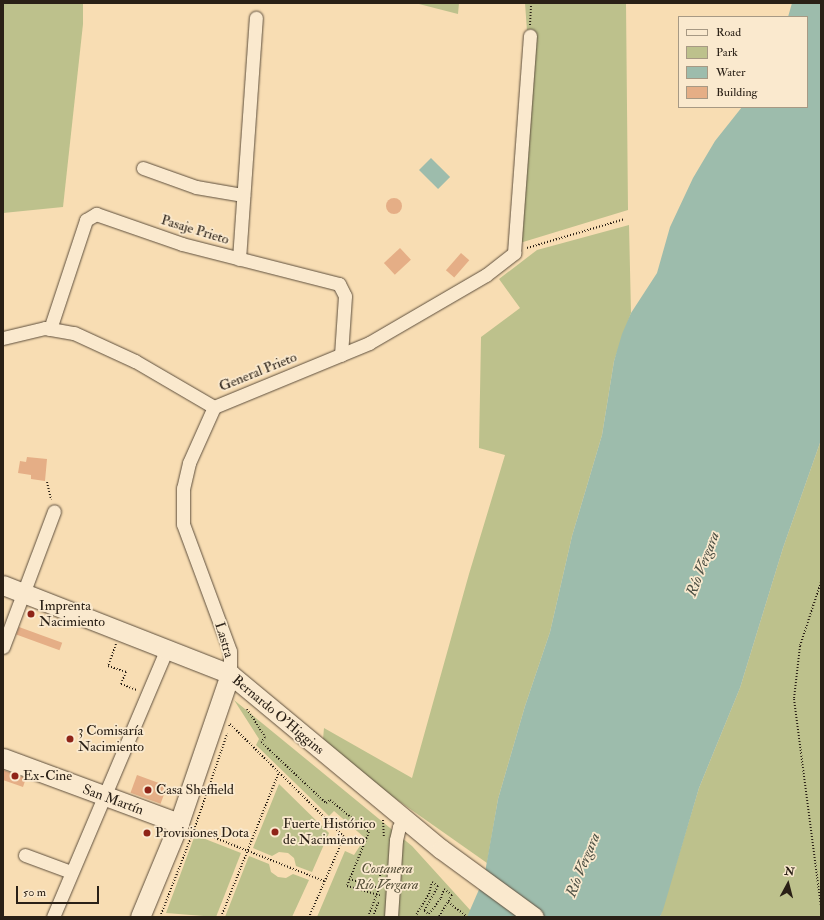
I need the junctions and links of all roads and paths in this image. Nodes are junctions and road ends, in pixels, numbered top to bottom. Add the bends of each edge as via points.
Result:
1 (531, 3) edge
2 (256, 18) dead end
3 (530, 36) joint
4 (143, 168) dead end
5 (243, 195) junction
6 (625, 219) dead end
7 (514, 253) junction
8 (239, 259) junction
9 (50, 328) junction
10 (3, 338) edge
11 (341, 355) junction
12 (214, 407) junction
13 (47, 482) dead end
14 (53, 505) joint
15 (821, 582) edge
16 (3, 585) edge
17 (24, 592) junction
18 (121, 630) junction
19 (3, 647) edge
20 (167, 649) junction
21 (230, 674) junction
22 (148, 694) junction
23 (244, 705) dead end
24 (3, 758) edge
25 (279, 772) junction
26 (104, 797) junction
27 (381, 800) junction
28 (404, 819) junction
29 (187, 827) junction
30 (384, 842) dead end
31 (247, 851) junction
32 (26, 856) dead end
33 (381, 865) dead end
34 (72, 872) junction
35 (350, 880) junction
36 (324, 881) junction
37 (379, 888) junction
38 (376, 894) junction
39 (448, 902) junction
40 (821, 906) edge
41 (466, 916) dead end
42 (53, 917) edge
43 (140, 917) edge
44 (160, 917) edge
45 (220, 917) edge
46 (309, 917) edge
47 (370, 917) edge
48 (377, 917) edge
49 (391, 917) edge
50 (414, 917) edge
51 (439, 917) edge
52 (534, 917) edge

1 - 3 path
2 - 5 street
3 - 7 street
4 - 5 street via 196,187
5 - 8 street
6 - 7 path
7 - 11 street, General Prieto via 486,275 370,343
8 - 9 street, Pasaje Prieto via 182,244 96,214 91,215 86,220
8 - 11 street, Pasaje Prieto via 341,286 345,296
9 - 10 street, General Prieto via 34,329
9 - 12 street, General Prieto via 74,333 109,348
11 - 12 street, General Prieto
12 - 21 street, Lastra via 189,463 183,488 183,524 230,651
13 - 14 path
14 - 17 street
15 - 40 path via 800,646 794,698
16 - 17 main road, Bernardo O'Higgins
17 - 18 main road, Bernardo O'Higgins
17 - 19 street
18 - 20 main road, Bernardo O'Higgins
18 - 22 path via 108,666 126,672 121,684
20 - 21 main road, Bernardo O'Higgins
20 - 22 street
21 - 27 main road, Bernardo O'Higgins
21 - 29 main road, Lastra
22 - 26 street
23 - 35 path via 265,737 261,742 326,803 330,800 369,832
24 - 26 main road, San Martín
25 - 29 path via 230,724
25 - 31 path
25 - 36 path via 344,837
26 - 29 main road, San Martín
26 - 34 street
27 - 28 main road, Bernardo O'Higgins
27 - 30 path
28 - 49 street via 396,840
28 - 52 main road, Bernardo O'Higgins
29 - 31 path
29 - 43 main road, Lastra
29 - 44 path
31 - 36 path
31 - 45 path
32 - 34 street
33 - 37 path
34 - 42 street
35 - 37 path
35 - 38 path via 347,886
36 - 46 path
37 - 38 path
38 - 47 path
39 - 41 path
39 - 50 path via 452,895 444,889 441,898 429,914 424,912 438,886 432,882
39 - 51 path
47 - 48 path via 378,903 381,904

